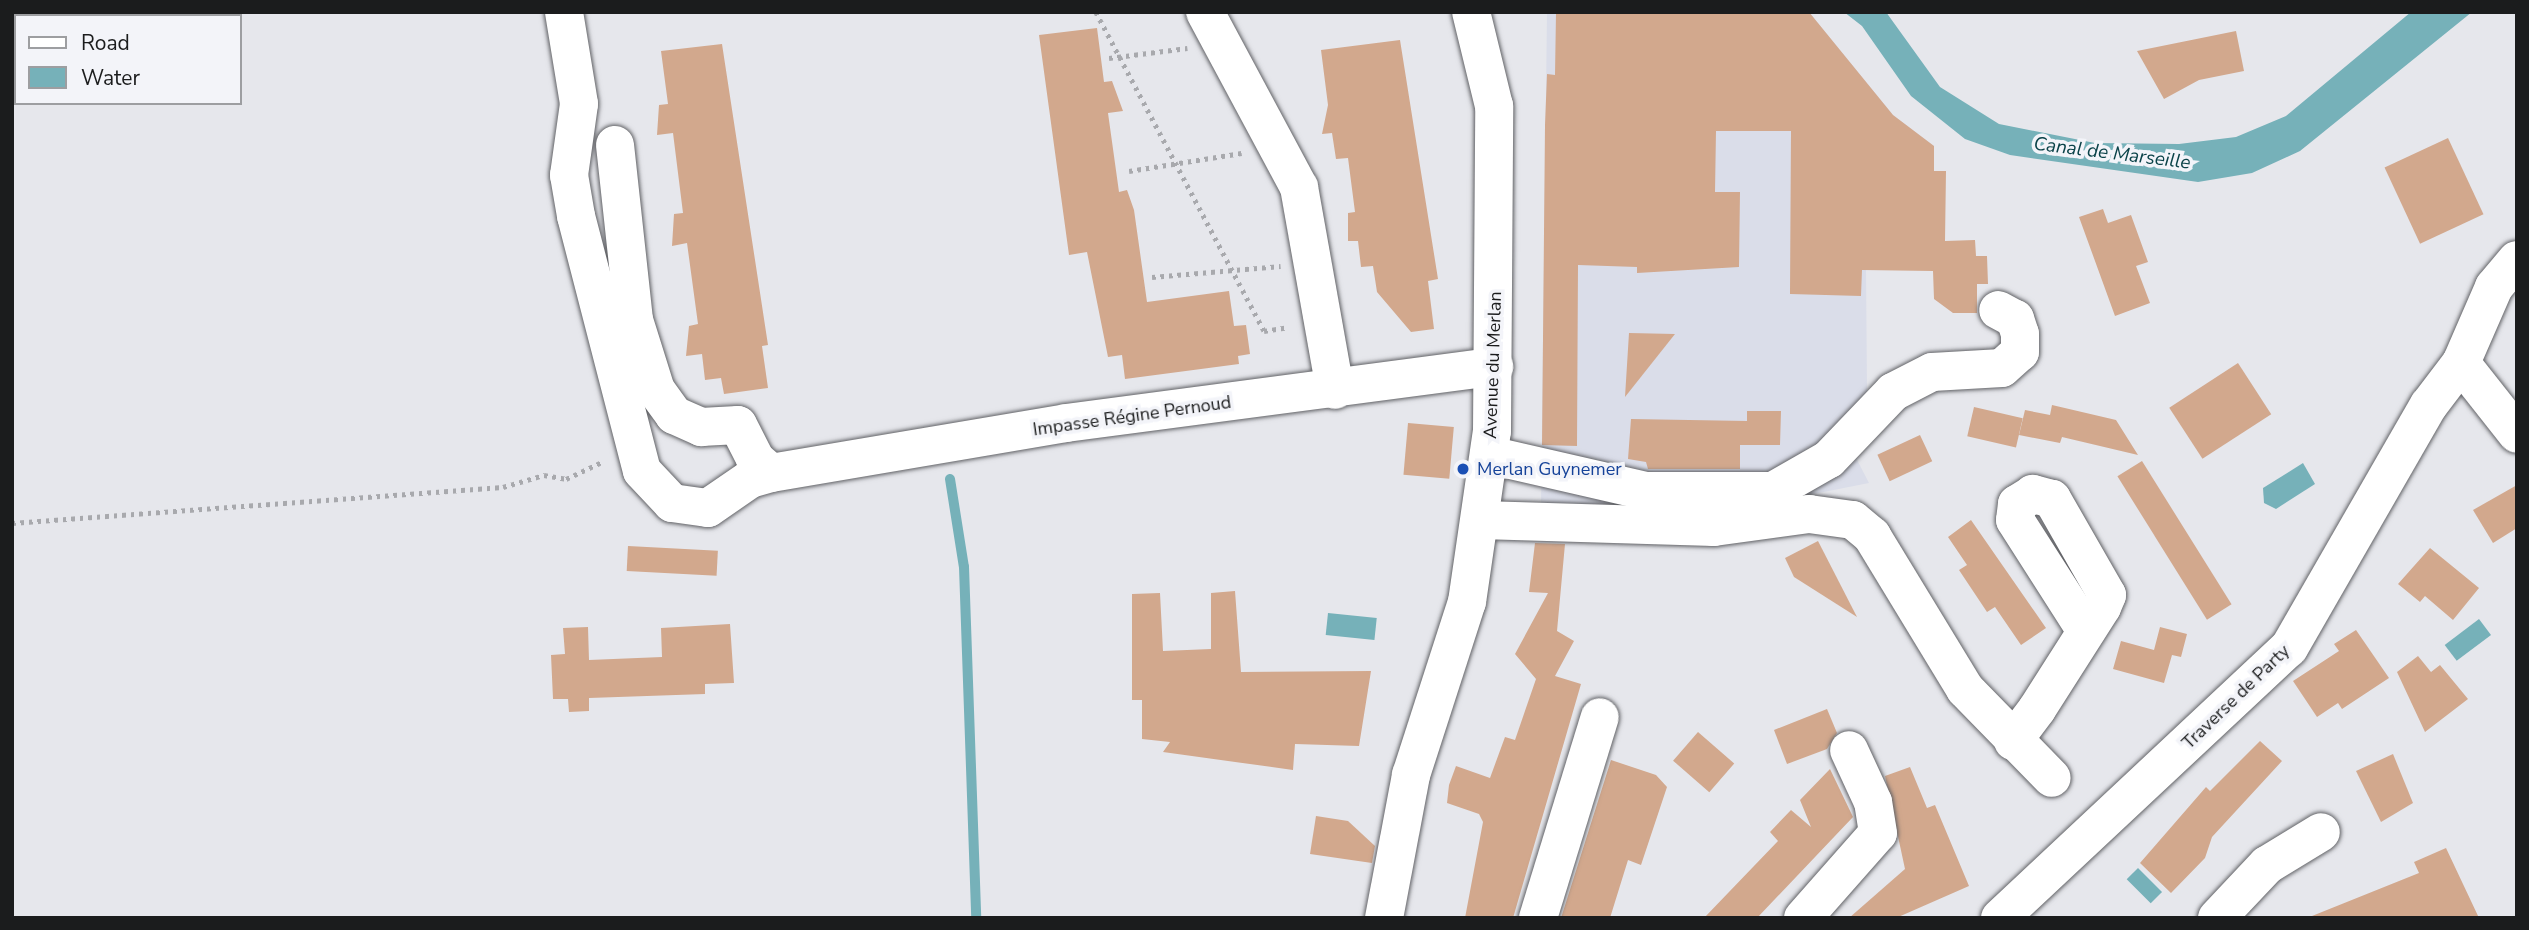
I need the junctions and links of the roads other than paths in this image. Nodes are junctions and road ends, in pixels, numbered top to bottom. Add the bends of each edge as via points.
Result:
1 (564, 12) edge
2 (1471, 12) edge
3 (1211, 22) edge
4 (615, 145) dead end
5 (2517, 260) edge
6 (1998, 310) dead end
7 (2461, 363) junction
8 (1494, 367) junction
9 (1335, 390) junction
10 (2517, 434) edge
11 (1489, 455) junction
12 (771, 473) junction
13 (1481, 520) junction
14 (2086, 631) dead end
15 (1600, 717) dead end
16 (2013, 741) junction
17 (1849, 750) dead end
18 (2053, 778) dead end
19 (2321, 832) dead end
20 (1384, 918) edge
21 (1538, 918) edge
22 (1803, 918) edge
23 (2000, 918) edge
24 (2217, 918) edge

1 - 12 street, Impasse Régine Pernoud via 579,104 569,175 642,471 655,492 697,509
2 - 8 street, Avenue du Merlan via 1494,106
3 - 9 street via 1274,131 1299,187
4 - 12 street via 635,320 656,390 674,415 701,427 738,425 755,459
5 - 7 street, Traverse de Party via 2494,287
6 - 11 street via 2015,319 2020,334 2020,352 2003,368 1932,372 1894,392 1829,459 1773,491 1646,491
7 - 10 street
7 - 23 street, Traverse de Party via 2430,405 2289,648
8 - 9 street, Impasse Régine Pernoud
8 - 11 street, Avenue du Merlan
9 - 12 street, Impasse Régine Pernoud via 1066,424
11 - 13 street, Avenue du Merlan
13 - 16 street via 1714,527 1809,514 1853,520 1872,536 1950,668
13 - 20 street, Avenue du Merlan via 1467,602 1411,775
14 - 16 street
15 - 21 street
16 - 18 street
17 - 22 street via 1873,802 1878,834
19 - 24 street via 2267,865

